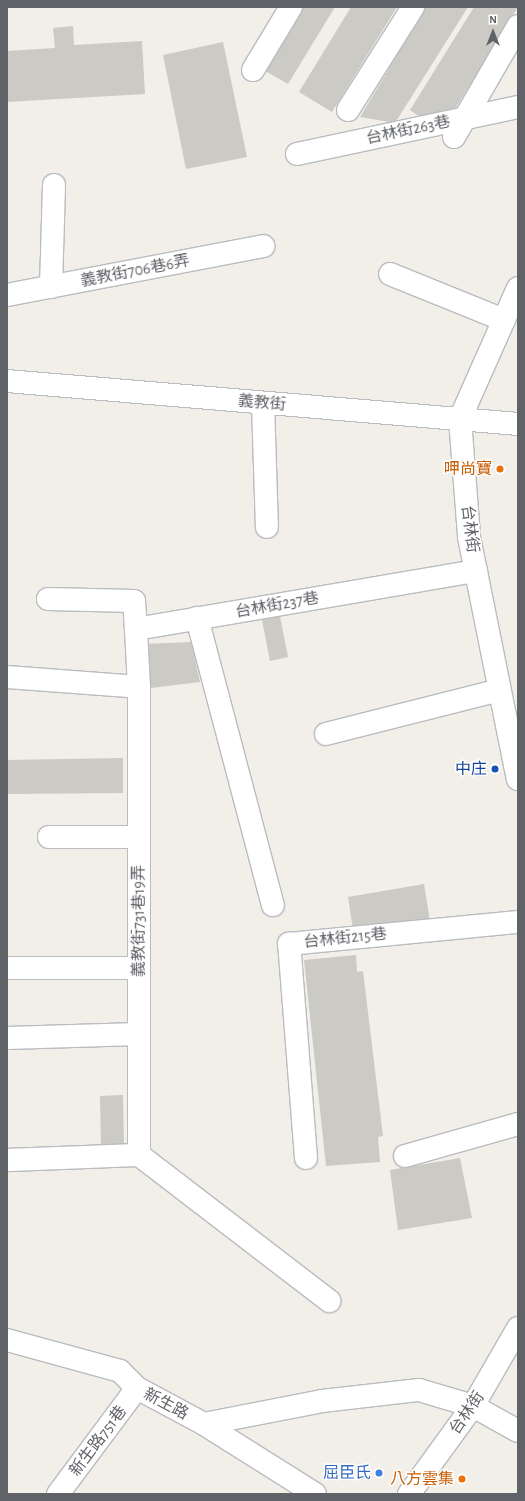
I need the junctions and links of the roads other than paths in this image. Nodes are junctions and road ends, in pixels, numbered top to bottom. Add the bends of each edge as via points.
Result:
1 (291, 7) edge
2 (413, 7) edge
3 (518, 26) edge
4 (253, 70) dead end
5 (518, 107) edge
6 (348, 110) dead end
7 (454, 137) dead end
8 (297, 154) dead end
9 (54, 185) dead end
10 (263, 246) dead end
11 (390, 274) dead end
12 (50, 287) junction
13 (518, 288) edge
14 (7, 295) edge
15 (504, 320) junction
16 (7, 381) edge
17 (263, 403) junction
18 (460, 419) junction
19 (518, 424) edge
20 (267, 527) dead end
21 (476, 570) junction
22 (48, 599) dead end
23 (197, 618) junction
24 (136, 629) junction
25 (7, 677) edge
26 (139, 687) junction
27 (500, 690) junction
28 (326, 734) dead end
29 (518, 779) edge
30 (49, 837) dead end
31 (139, 837) junction
32 (273, 905) dead end
33 (518, 922) edge
34 (7, 968) edge
35 (139, 968) junction
36 (139, 1034) junction
37 (7, 1038) edge
38 (518, 1124) edge
39 (139, 1155) junction
40 (405, 1156) dead end
41 (306, 1158) dead end
42 (7, 1160) edge
43 (329, 1301) dead end
44 (518, 1328) edge
45 (7, 1340) edge
46 (137, 1388) junction
47 (473, 1406) junction
48 (204, 1424) junction
49 (518, 1431) edge
50 (58, 1494) edge
51 (315, 1494) edge
52 (409, 1494) edge

1 - 4 street
2 - 6 street
3 - 7 street
5 - 8 street, 台林街263巷
9 - 12 street
10 - 12 street, 義教街706巷6弄
11 - 15 street
12 - 14 street, 義教街706巷6弄
13 - 15 street, 台林街
15 - 18 street, 台林街
16 - 17 street, 義教街
17 - 18 street, 義教街
17 - 20 street
18 - 19 street, 義教街
18 - 21 street, 台林街 via 469,537
21 - 23 street, 台林街237巷
21 - 27 street, 台林街
22 - 24 street via 134,601
23 - 24 street, 台林街237巷
23 - 32 street
24 - 26 street
25 - 26 street
26 - 31 street, 義教街731巷19弄
27 - 28 street
27 - 29 street, 台林街
30 - 31 street
31 - 35 street, 義教街731巷19弄
33 - 41 street, 台林街215巷 via 290,944
34 - 35 street
35 - 36 street, 義教街731巷19弄
36 - 37 street
36 - 39 street, 義教街731巷19弄
38 - 40 street
39 - 42 street
39 - 43 street
44 - 47 street, 台林街
45 - 46 street, 新生路 via 120,1371
46 - 48 street, 新生路
46 - 50 street, 新生路751巷
47 - 48 street via 419,1390 322,1401
47 - 49 street
47 - 52 street, 台林街
48 - 51 street, 新生路

